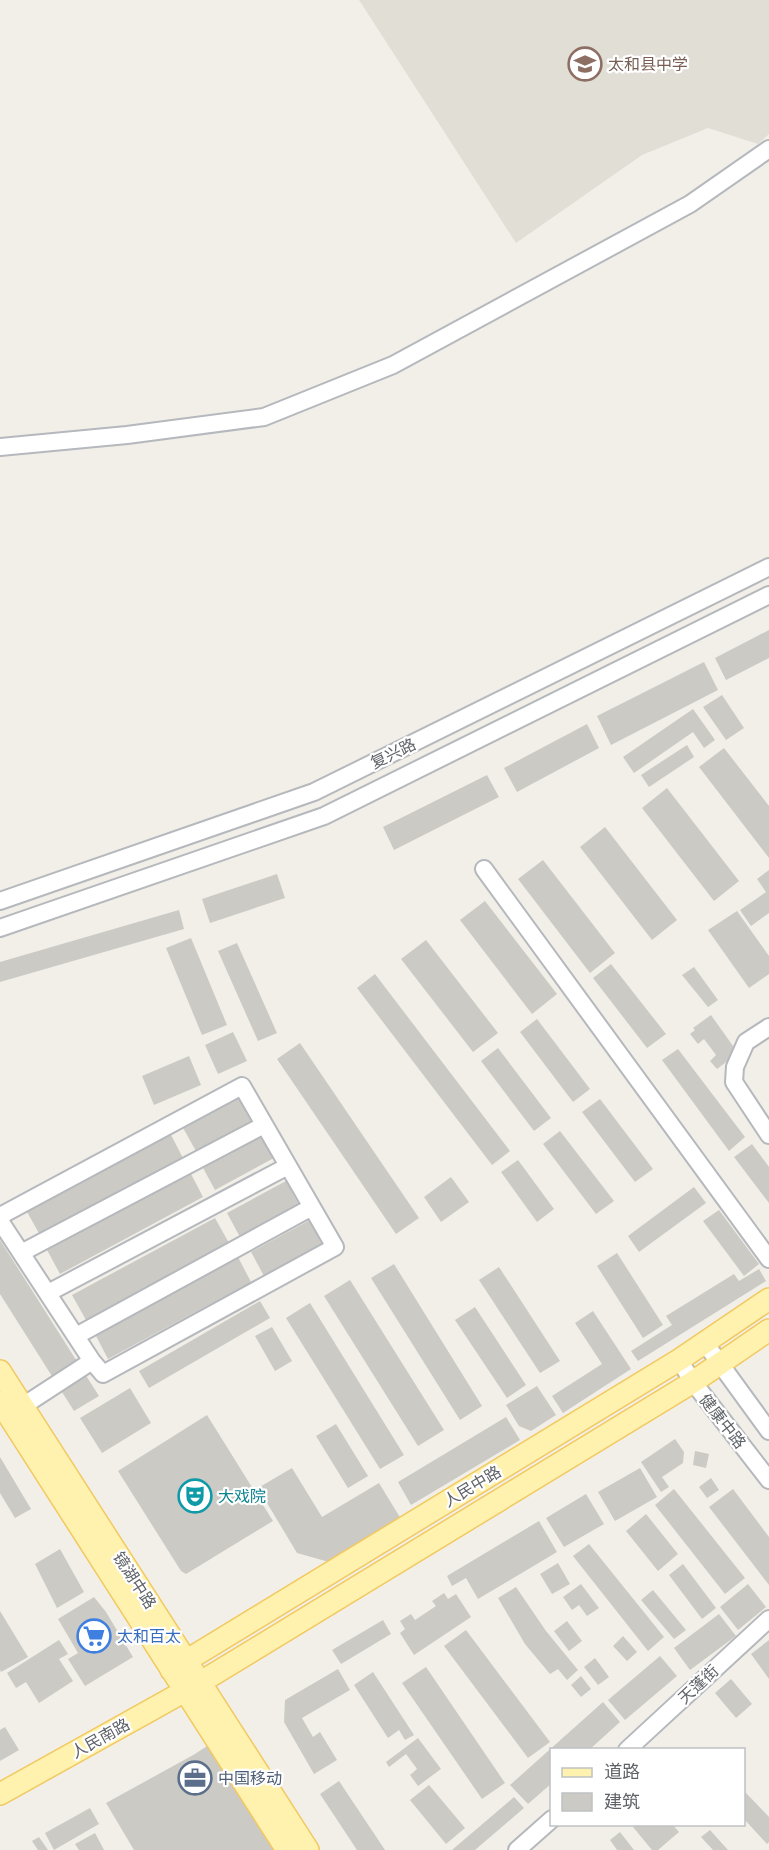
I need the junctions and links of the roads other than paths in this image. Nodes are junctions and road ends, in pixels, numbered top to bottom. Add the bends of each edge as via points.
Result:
1 (769, 149) edge
2 (0, 447) edge
3 (769, 567) edge
4 (769, 595) edge
5 (484, 869) dead end
6 (0, 901) edge
7 (0, 928) edge
8 (769, 1027) edge
9 (264, 1125) junction
10 (769, 1135) edge
11 (288, 1166) junction
12 (312, 1207) junction
13 (0, 1216) edge
14 (0, 1221) edge
15 (21, 1253) junction
16 (769, 1259) edge
17 (48, 1293) junction
18 (769, 1299) edge
19 (769, 1330) edge
20 (76, 1336) junction
21 (705, 1342) junction
22 (679, 1360) junction
23 (92, 1361) junction
24 (719, 1364) junction
25 (0, 1371) edge
26 (693, 1382) junction
27 (0, 1402) edge
28 (23, 1406) junction
29 (769, 1431) edge
30 (769, 1480) edge
31 (769, 1619) edge
32 (179, 1665) junction
33 (193, 1687) junction
34 (628, 1748) edge
35 (0, 1794) edge
36 (550, 1821) edge
37 (287, 1850) edge
38 (308, 1850) edge
39 (517, 1850) edge

1 - 2 street via 690,204 393,365 264,417
3 - 6 street, 复兴路 via 314,792
4 - 7 street, 复兴路 via 324,816
5 - 16 street
8 - 10 street via 746,1042 735,1066 734,1082
9 - 11 street
9 - 13 street via 242,1086
9 - 15 street
11 - 12 street
11 - 17 street
12 - 20 street
12 - 23 street via 335,1247 103,1374
14 - 15 street
15 - 17 street
17 - 20 street
18 - 21 main road, 人民中路
19 - 24 main road, 人民中路
20 - 23 street
21 - 22 main road, 人民中路
21 - 24 street, 健康中路
22 - 26 street, 健康中路
22 - 32 main road, 人民中路
23 - 28 street
24 - 26 main road, 人民中路
24 - 29 street, 健康中路
25 - 28 main road, 镜湖中路
26 - 30 street, 健康中路
26 - 33 main road, 人民中路
27 - 32 main road, 镜湖中路
28 - 32 main road, 镜湖中路
31 - 34 street, 天蓬街
32 - 33 main road, 镜湖中路
33 - 35 main road, 人民南路
33 - 37 main road, 镜湖中路
33 - 38 main road, 镜湖中路
36 - 39 street

